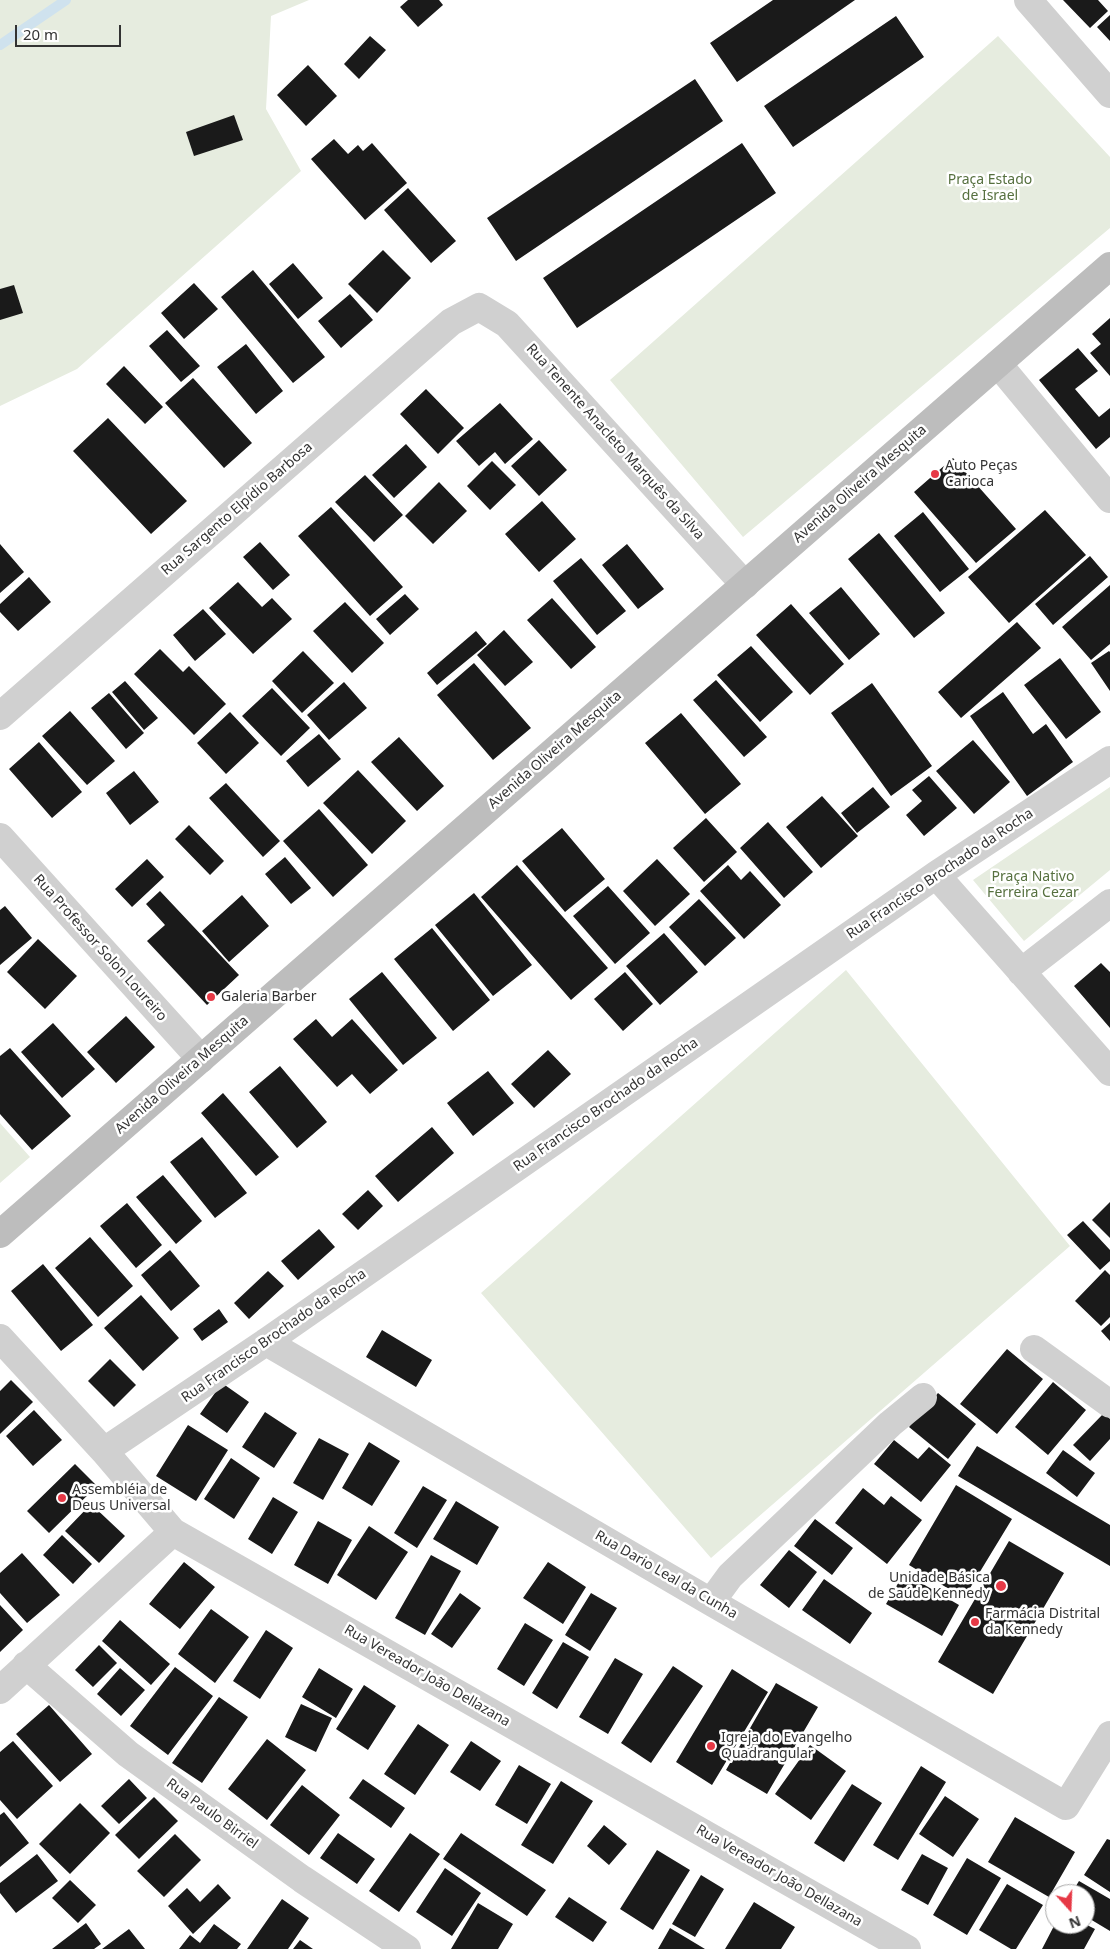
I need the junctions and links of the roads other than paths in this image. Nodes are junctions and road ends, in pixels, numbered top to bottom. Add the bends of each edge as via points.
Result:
1 (1028, 0) edge
2 (1110, 94) edge
3 (1110, 266) edge
4 (479, 307) joint
5 (998, 364) junction
6 (1110, 499) edge
7 (745, 585) junction
8 (0, 716) edge
9 (1110, 760) edge
10 (0, 837) edge
11 (936, 875) junction
12 (1110, 903) edge
13 (1021, 972) junction
14 (201, 1059) junction
15 (1110, 1072) edge
16 (0, 1234) edge
17 (0, 1338) edge
18 (266, 1342) junction
19 (1034, 1349) dead end
20 (923, 1397) dead end
21 (1110, 1404) edge
22 (104, 1451) junction
23 (174, 1532) junction
24 (711, 1602) junction
25 (26, 1666) junction
26 (0, 1690) edge
27 (1110, 1735) edge
28 (407, 1949) edge
29 (907, 1949) edge

1 - 2 street
3 - 5 street, Avenida Oliveira Mesquita
4 - 7 street, Rua Tenente Anacleto Marquês da Silva via 507,324
4 - 8 street, Rua Sargento Elpídio Barbosa via 451,322
5 - 6 street
5 - 7 street, Avenida Oliveira Mesquita
7 - 14 street, Avenida Oliveira Mesquita
9 - 11 street, Rua Francisco Brochado da Rocha
10 - 14 street, Rua Professor Solon Loureiro
11 - 13 street
11 - 18 street, Rua Francisco Brochado da Rocha
12 - 13 street
13 - 15 street
14 - 16 street, Avenida Oliveira Mesquita
17 - 22 street, Rua Vereador João Dellazana
18 - 22 street, Rua Francisco Brochado da Rocha
18 - 24 street, Rua Dario Leal da Cunha
19 - 21 street
20 - 24 street via 890,1424 730,1576
22 - 23 street, Rua Vereador João Dellazana
23 - 25 street
23 - 29 street, Rua Vereador João Dellazana
24 - 27 street, Rua Dario Leal da Cunha via 1066,1806
25 - 26 street
25 - 28 street, Rua Paulo Birriel via 128,1754 302,1879

